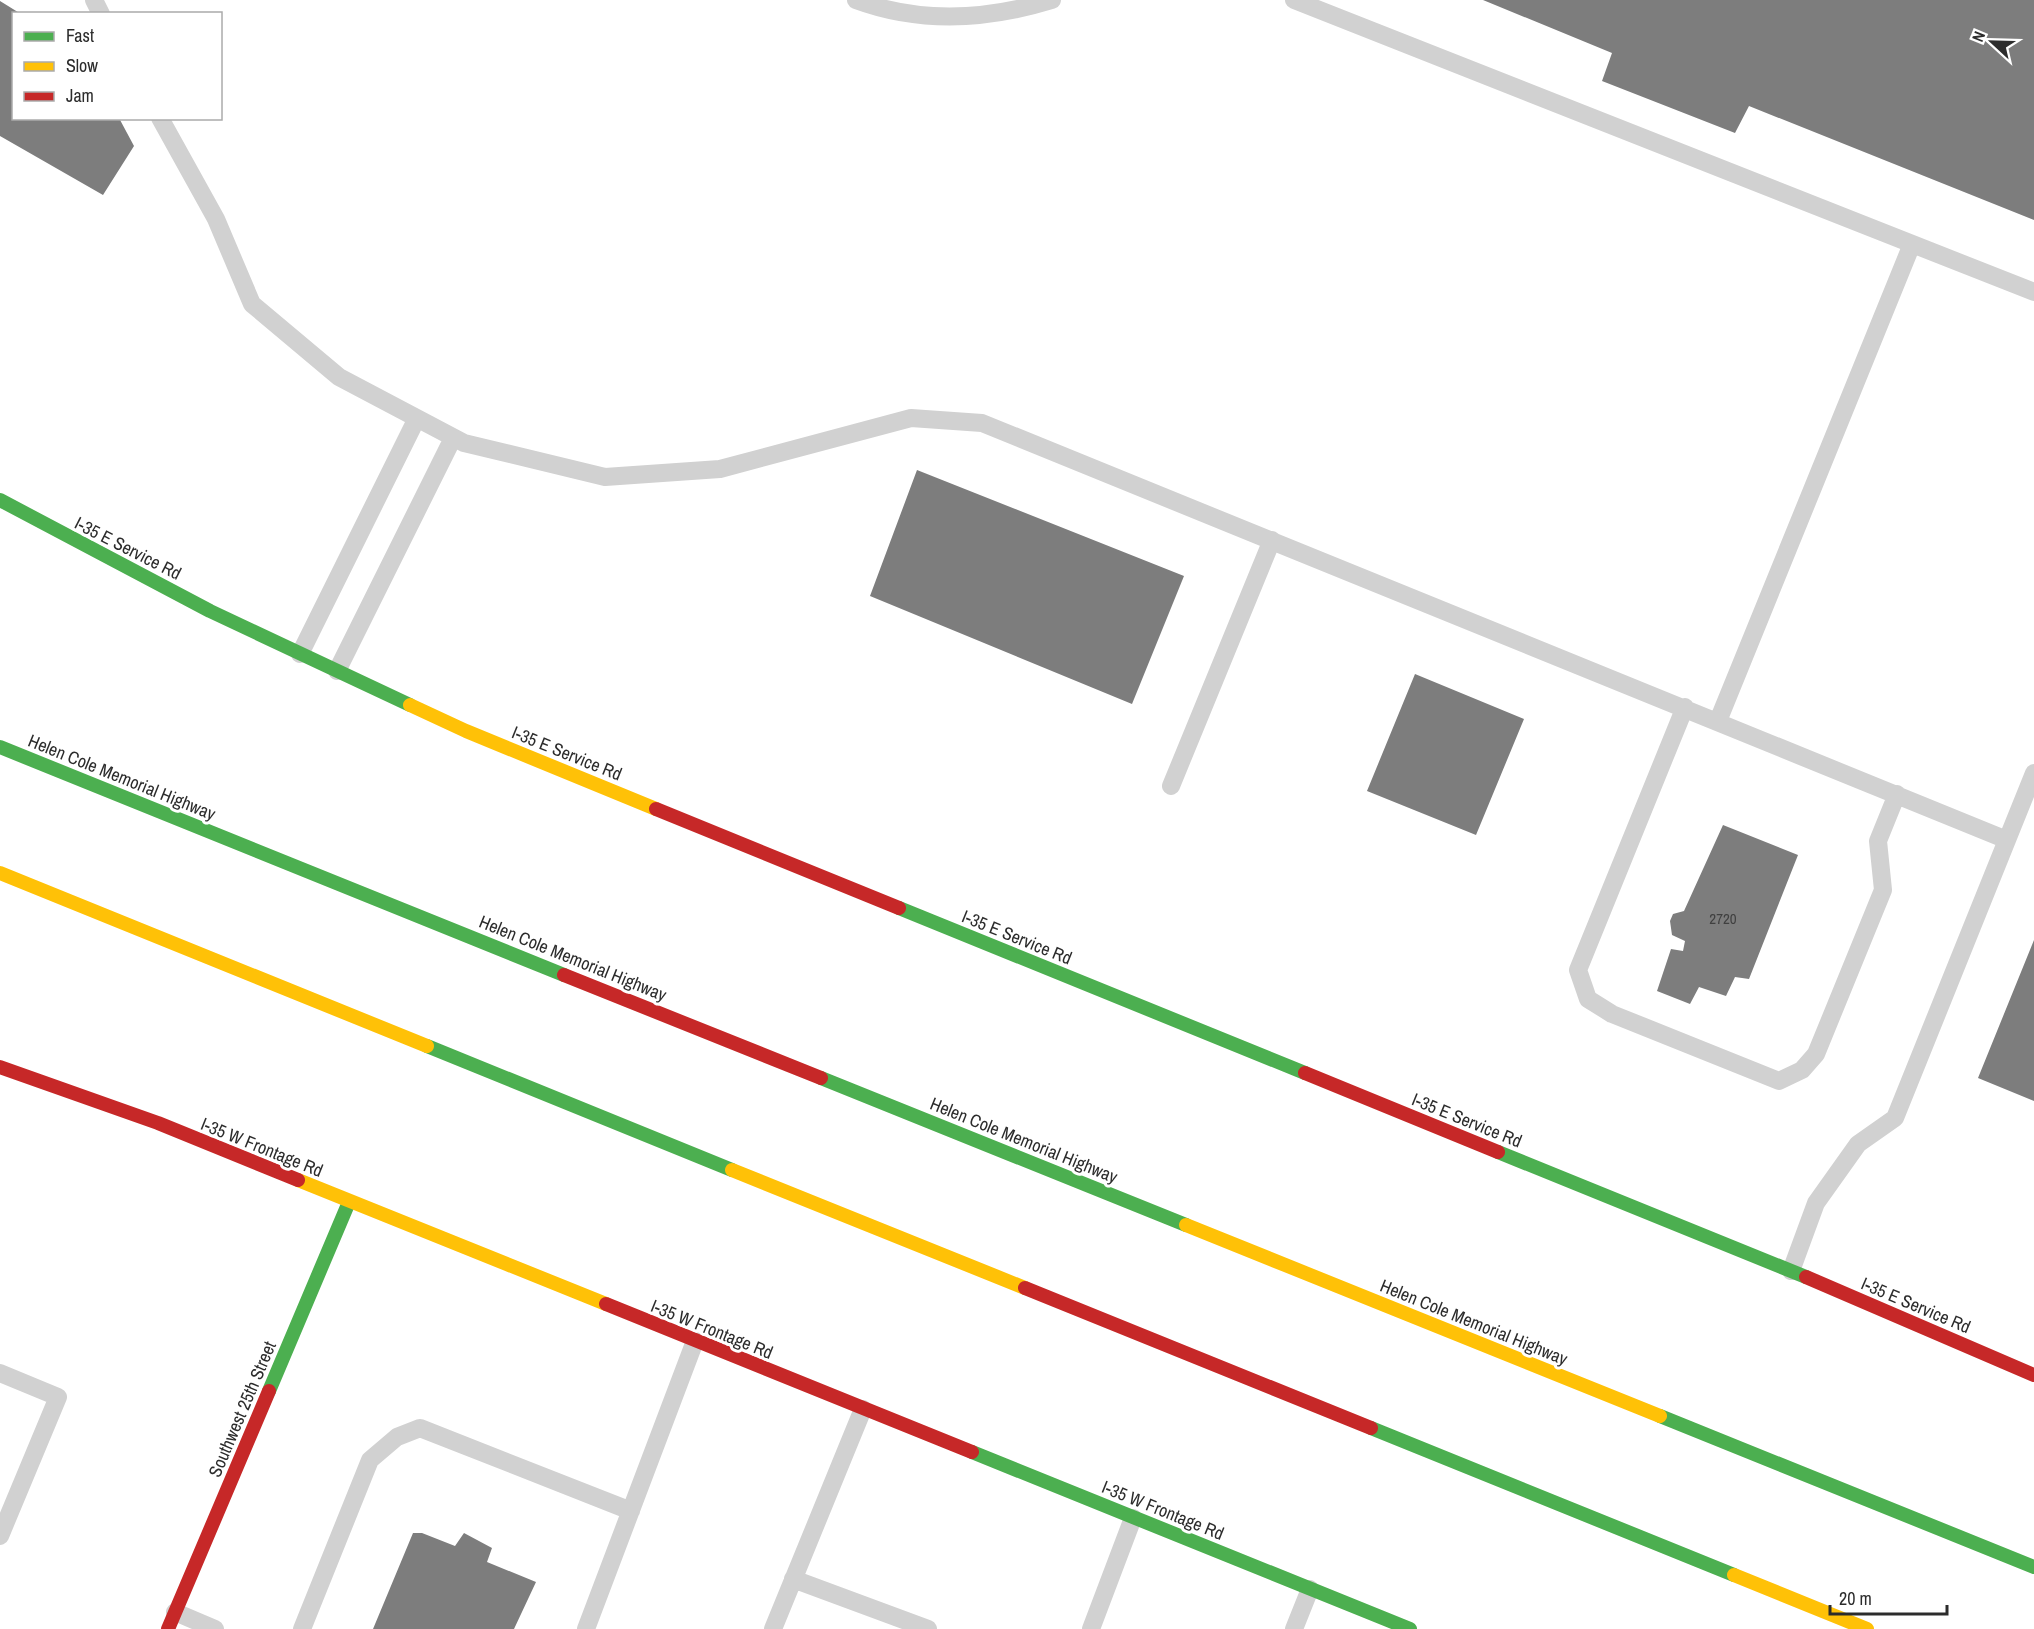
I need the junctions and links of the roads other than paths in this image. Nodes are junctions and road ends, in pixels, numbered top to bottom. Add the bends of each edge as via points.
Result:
1 (856, 0) edge
2 (1052, 0) edge
3 (1294, 0) edge
4 (161, 120) edge
5 (1912, 244) junction
6 (2034, 292) edge
7 (417, 418) junction
8 (453, 438) junction
9 (0, 500) edge
10 (1272, 540) junction
11 (300, 654) junction
12 (337, 671) junction
13 (1685, 707) junction
14 (1718, 721) junction
15 (0, 747) edge
16 (2034, 773) edge
17 (1171, 786) dead end
18 (1897, 794) junction
19 (2007, 840) junction
20 (0, 873) edge
21 (0, 1067) edge
22 (349, 1202) junction
23 (1791, 1271) junction
24 (694, 1341) junction
25 (0, 1373) edge
26 (2034, 1375) edge
27 (863, 1409) junction
28 (631, 1511) junction
29 (1133, 1518) junction
30 (0, 1536) edge
31 (2034, 1567) edge
32 (793, 1579) junction
33 (1310, 1589) junction
34 (171, 1621) edge
35 (215, 1629) edge
36 (302, 1629) edge
37 (586, 1629) edge
38 (772, 1629) edge
39 (928, 1629) edge
40 (1092, 1629) edge
41 (1294, 1629) edge
42 (1410, 1629) edge
43 (1867, 1629) edge

1 - 2 lane via 927,16 976,18
3 - 5 lane
4 - 7 lane via 216,219 252,304 339,377
5 - 6 lane
5 - 14 lane
7 - 8 lane
7 - 11 lane
8 - 10 lane via 605,477 720,469 911,418 982,423
8 - 12 lane
9 - 11 main road, I-35 E Service Rd
10 - 13 lane
10 - 17 lane
11 - 12 main road, I-35 E Service Rd
12 - 23 main road, I-35 E Service Rd via 465,731
13 - 14 lane
13 - 18 lane via 1578,970 1588,999 1612,1014 1779,1081 1802,1070 1816,1054 1883,890 1878,841
14 - 18 lane
15 - 31 main road, Helen Cole Memorial Highway
16 - 19 lane
18 - 19 lane
19 - 23 lane via 1895,1118 1858,1144 1816,1203
20 - 43 main road
21 - 22 main road, I-35 W Frontage Rd via 158,1123
22 - 24 main road, I-35 W Frontage Rd
22 - 34 main road, Southwest 25th Street
23 - 26 main road, I-35 E Service Rd
24 - 27 main road, I-35 W Frontage Rd
24 - 28 lane
25 - 30 lane via 58,1397
27 - 29 main road, I-35 W Frontage Rd
27 - 32 lane
28 - 36 lane via 420,1428 397,1437 370,1460
28 - 37 lane
29 - 33 main road, I-35 W Frontage Rd
29 - 40 lane
32 - 38 lane
32 - 39 lane
33 - 41 lane
33 - 42 main road, I-35 W Frontage Rd
34 - 35 lane

